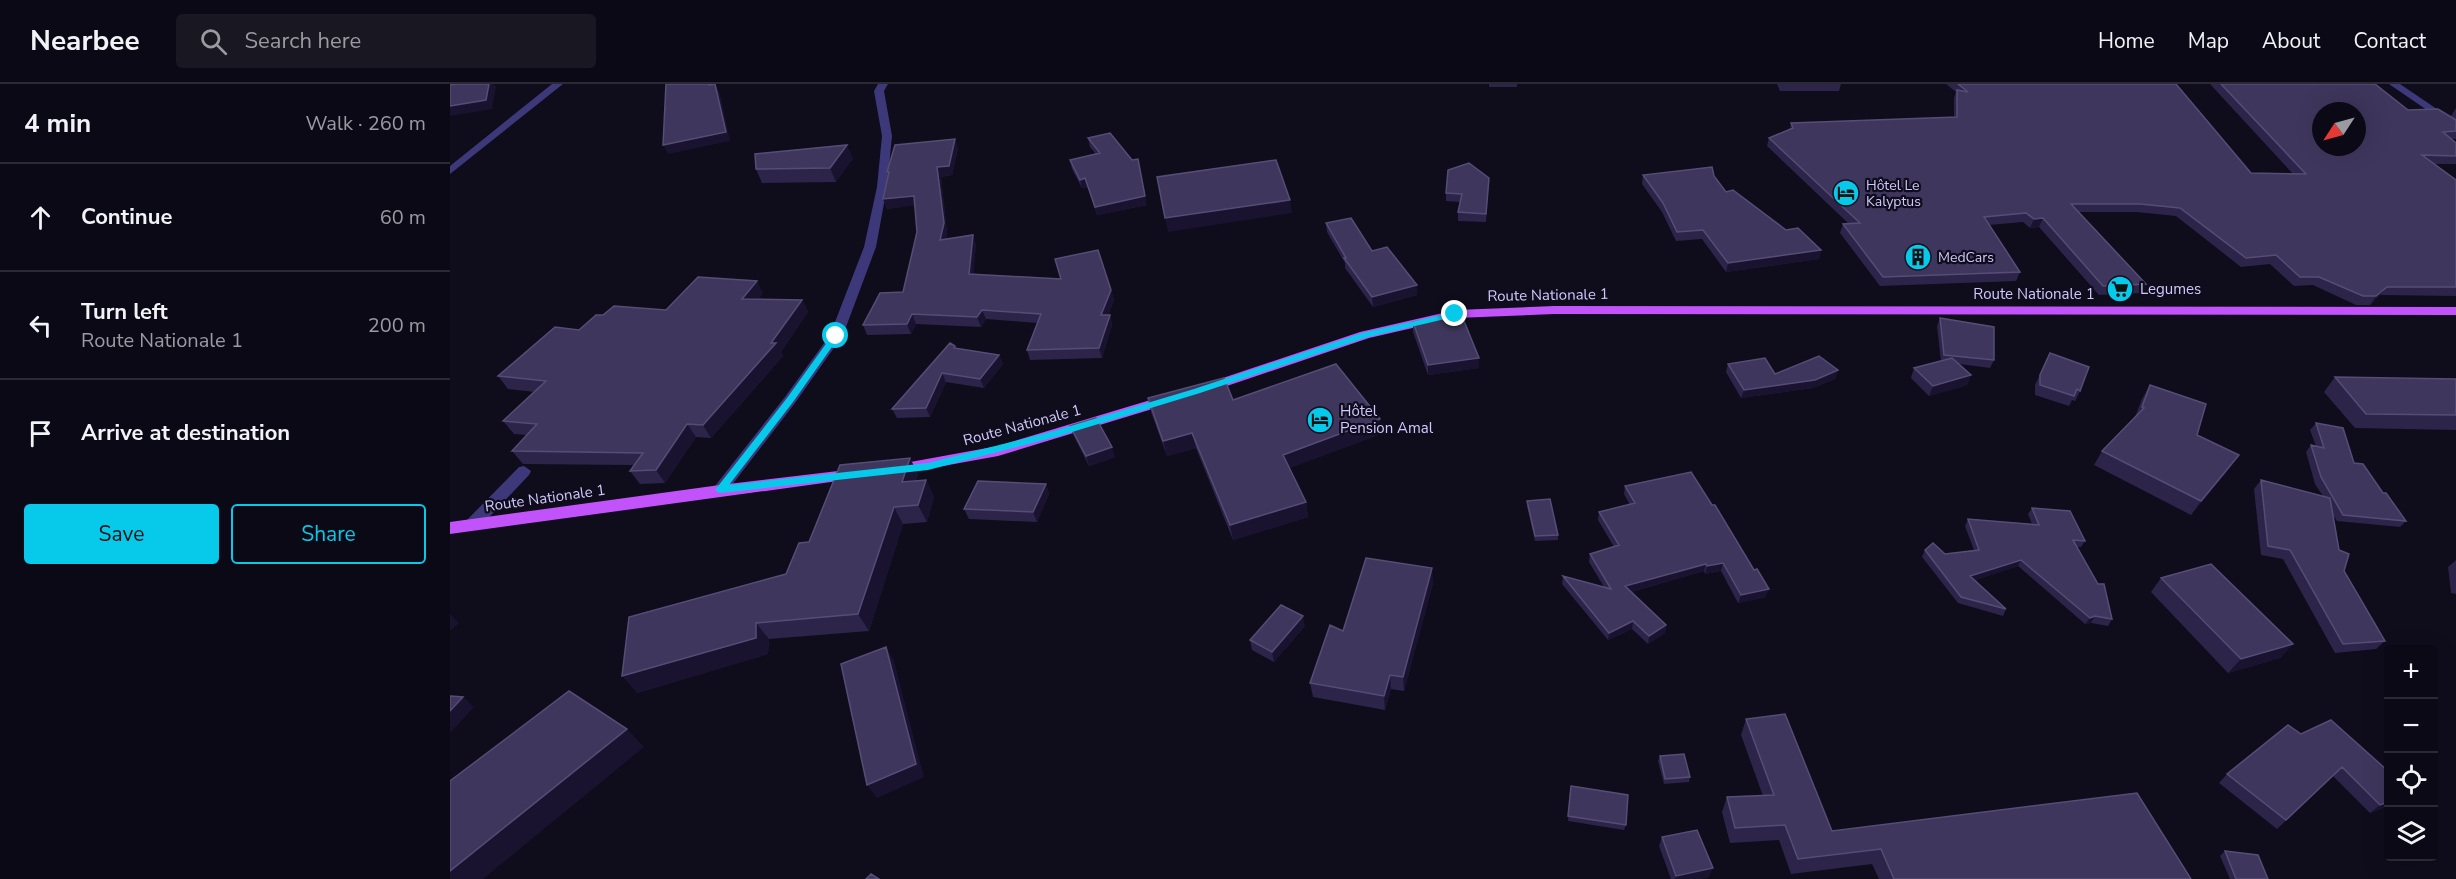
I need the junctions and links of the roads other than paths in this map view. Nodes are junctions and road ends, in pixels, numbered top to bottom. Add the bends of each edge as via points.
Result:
1 (558, 84) edge
2 (883, 84) edge
3 (2394, 84) edge
4 (2456, 127) edge
5 (450, 171) edge
6 (2456, 311) edge
7 (1197, 391) edge
8 (1176, 398) edge
9 (524, 471) dead end
10 (720, 490) junction
11 (472, 525) junction
12 (450, 528) edge

1 - 5 street
2 - 10 street via 879,91 887,136 882,187 870,247 836,336
3 - 4 street
6 - 7 main road, Route Nationale 1 via 1554,310 1455,314 1365,334
8 - 10 main road, Route Nationale 1 via 928,466
9 - 11 street
10 - 11 main road, Route Nationale 1
11 - 12 main road, Route Nationale 1

